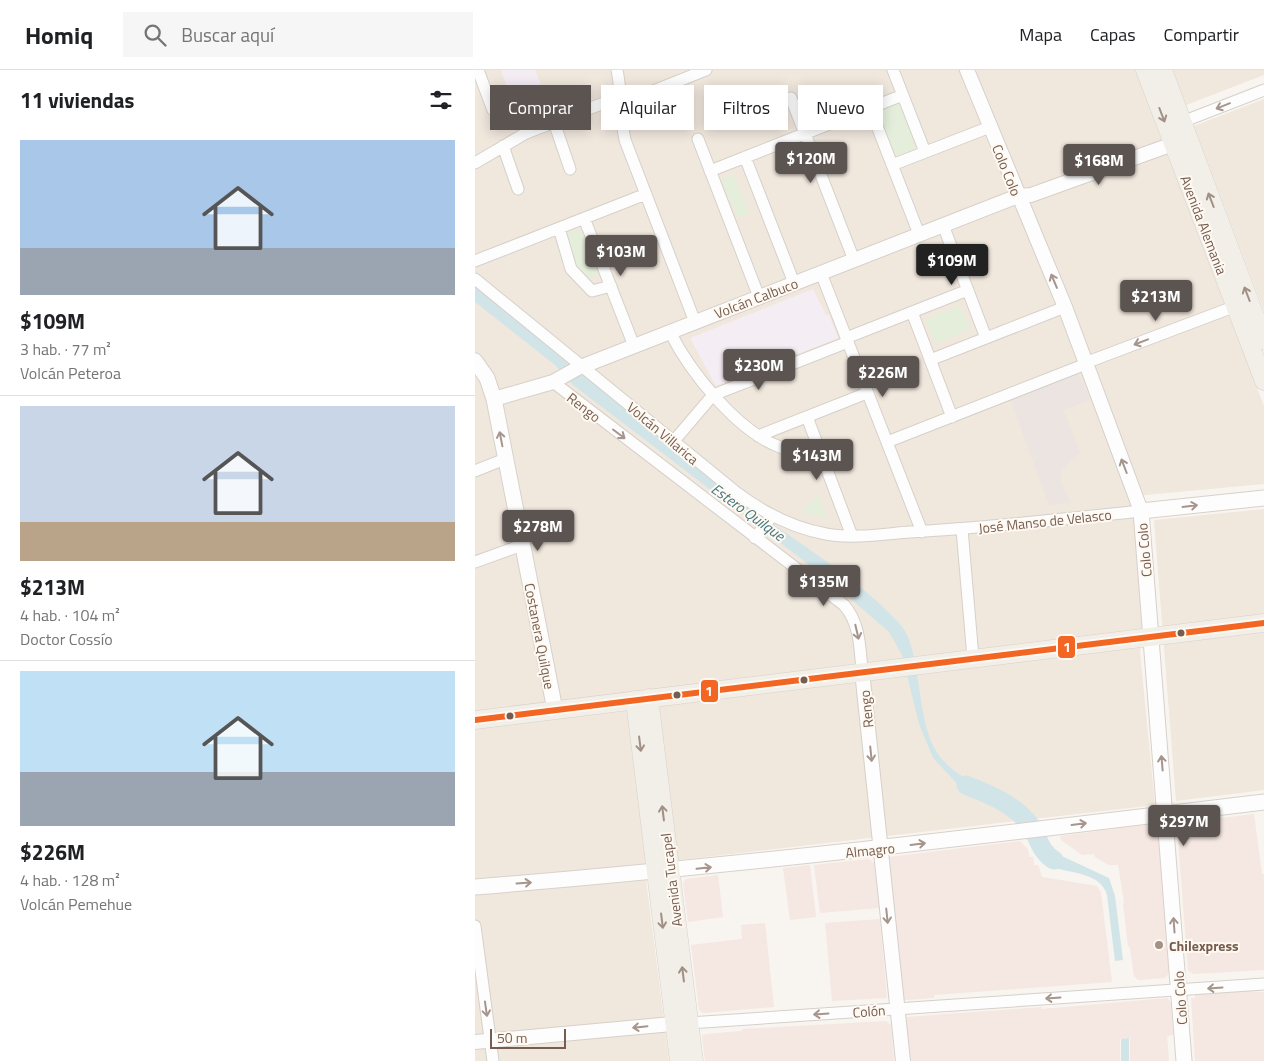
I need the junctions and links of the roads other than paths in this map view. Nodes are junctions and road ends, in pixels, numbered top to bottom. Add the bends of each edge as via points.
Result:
1 (479, 70) edge
2 (617, 70) edge
3 (893, 70) edge
4 (967, 70) edge
5 (1145, 70) edge
6 (1163, 70) edge
7 (699, 71) edge
8 (620, 85) edge
9 (662, 85) edge
10 (1264, 90) edge
11 (903, 95) junction
12 (791, 98) dead end
13 (490, 101) edge
14 (883, 103) edge
15 (1182, 122) junction
16 (990, 127) junction
17 (534, 130) edge
18 (557, 130) edge
19 (624, 130) edge
20 (813, 130) edge
21 (878, 130) edge
22 (805, 133) junction
23 (698, 139) dead end
24 (1173, 144) junction
25 (503, 146) junction
26 (925, 152) junction
27 (745, 157) junction
28 (475, 164) edge
29 (892, 165) junction
30 (570, 168) dead end
31 (710, 170) junction
32 (518, 189) dead end
33 (646, 194) junction
34 (1018, 196) junction
35 (584, 218) junction
36 (943, 225) junction
37 (559, 228) junction
38 (919, 234) junction
39 (854, 260) junction
40 (475, 261) edge
41 (821, 273) junction
42 (475, 279) edge
43 (794, 283) junction
44 (611, 286) junction
45 (968, 290) junction
46 (759, 297) junction
47 (1236, 306) junction
48 (1065, 307) junction
49 (911, 312) junction
50 (695, 322) junction
51 (670, 332) junction
52 (986, 338) junction
53 (847, 340) junction
54 (1264, 340) edge
55 (634, 346) junction
56 (475, 360) edge
57 (930, 360) junction
58 (1085, 364) junction
59 (580, 367) junction
60 (558, 380) junction
61 (1264, 381) edge
62 (867, 393) junction
63 (713, 394) junction
64 (494, 399) junction
65 (807, 416) junction
66 (952, 417) junction
67 (757, 436) junction
68 (673, 442) junction
69 (887, 442) junction
70 (821, 455) junction
71 (505, 459) junction
72 (475, 471) edge
73 (1264, 498) edge
74 (1141, 511) junction
75 (771, 518) junction
76 (962, 529) junction
77 (921, 532) junction
78 (826, 534) joint
79 (757, 535) junction
80 (852, 536) junction
81 (522, 545) junction
82 (475, 562) edge
83 (1264, 623) edge
84 (1152, 636) junction
85 (973, 658) junction
86 (863, 671) junction
87 (642, 699) junction
88 (555, 710) junction
89 (475, 720) edge
90 (1264, 802) edge
91 (1166, 814) junction
92 (881, 849) junction
93 (663, 872) junction
94 (475, 887) edge
95 (475, 926) edge
96 (1264, 984) edge
97 (1179, 990) junction
98 (897, 1009) junction
99 (682, 1023) junction
100 (475, 1042) edge
101 (490, 1042) junction
102 (493, 1061) edge
103 (679, 1061) edge
104 (693, 1061) edge
105 (903, 1061) edge
106 (1184, 1061) edge

1 - 13 street
2 - 8 street
3 - 11 street
4 - 16 street, Colo Colo
5 -> 24 main road, Avenida Alemania
6 - 15 main road, Avenida Alemania
7 - 9 street
10 -> 15 street
11 - 14 street
11 - 26 street
12 - 22 street
15 - 24 street
54 -> 15 main road, Avenida Alemania
16 - 26 street
16 - 34 street, Colo Colo
17 - 25 street
18 - 30 street
19 - 33 street
20 - 22 street
21 - 29 street
22 - 27 street
22 - 39 street
23 - 31 street
24 - 34 street, Volcán Calbuco via 1031,195
24 - 47 main road, Avenida Alemania
25 - 28 street
25 - 32 street
26 - 29 street
27 - 31 street
27 - 43 street
29 - 38 street
31 - 46 street
33 - 35 street
33 - 50 street
34 - 36 street, Volcán Calbuco
48 -> 34 street, Colo Colo
35 - 37 street
35 - 44 street
36 - 38 street, Volcán Calbuco
36 - 45 street
37 - 40 street
37 - 44 street via 571,269 591,291
38 - 39 street, Volcán Calbuco
39 - 41 street, Volcán Calbuco
41 - 43 street, Volcán Calbuco
41 - 53 street
42 - 59 street, Volcán Villarica
43 - 46 street, Volcán Calbuco
44 - 55 street
45 - 49 street
45 - 52 street
46 - 50 street, Volcán Calbuco
47 -> 58 street
47 - 61 main road, Avenida Alemania
48 - 52 street
48 - 58 street, Colo Colo
49 - 53 street
49 - 57 street
50 - 51 street, Volcán Calbuco
51 - 55 street, Volcán Calbuco
51 - 63 street via 698,378
52 - 57 street
53 - 62 street
53 - 63 street
55 - 59 street, Volcán Calbuco
56 - 64 main road, Costanera Quilque via 487,378
57 - 66 street
58 - 66 street
74 -> 58 street, Colo Colo
59 - 60 street, Volcán Calbuco
59 - 68 street, Volcán Villarica
60 - 64 street, Volcán Calbuco
60 -> 79 street, Rengo
62 - 65 street
62 - 69 street
63 - 67 street
63 - 68 street
71 -> 64 main road, Costanera Quilque
65 - 67 street
65 - 70 street
66 - 69 street
67 - 70 street via 780,447
68 - 75 street, Volcán Villarica
69 - 77 street
70 - 80 street
71 - 72 street
71 - 81 main road, Costanera Quilque
74 -> 73 main road, José Manso de Velasco
74 - 76 street, José Manso de Velasco
74 - 84 main road, Colo Colo
75 - 78 street, Volcán Villarica
75 - 79 street
76 - 77 street, José Manso de Velasco
76 - 85 street
77 - 80 street, José Manso de Velasco
78 - 80 street, José Manso de Velasco
79 -> 86 street, Rengo via 849,611 857,632
81 - 82 street
81 - 88 main road, Costanera Quilque
83 - 84 main road
84 - 85 main road
91 -> 84 main road, Colo Colo
85 - 86 main road
86 - 87 main road
86 -> 92 street, Rengo
87 - 88 main road
87 - 93 main road, Avenida Tucapel
88 - 89 main road
90 - 91 main road, Almagro
92 -> 91 main road, Almagro
97 -> 91 main road, Colo Colo
93 -> 92 main road, Almagro
92 -> 98 street, Rengo
94 -> 93 main road, Almagro
93 - 99 main road, Avenida Tucapel
95 -> 101 street
96 -> 97 street, Colón
97 -> 98 street, Colón
97 - 106 main road, Colo Colo
98 -> 99 street, Colón
98 - 105 street, Rengo
99 -> 101 street, Colón
99 - 103 main road, Avenida Tucapel
99 - 104 main road, Avenida Tucapel
100 - 101 street, Colón
101 - 102 street

